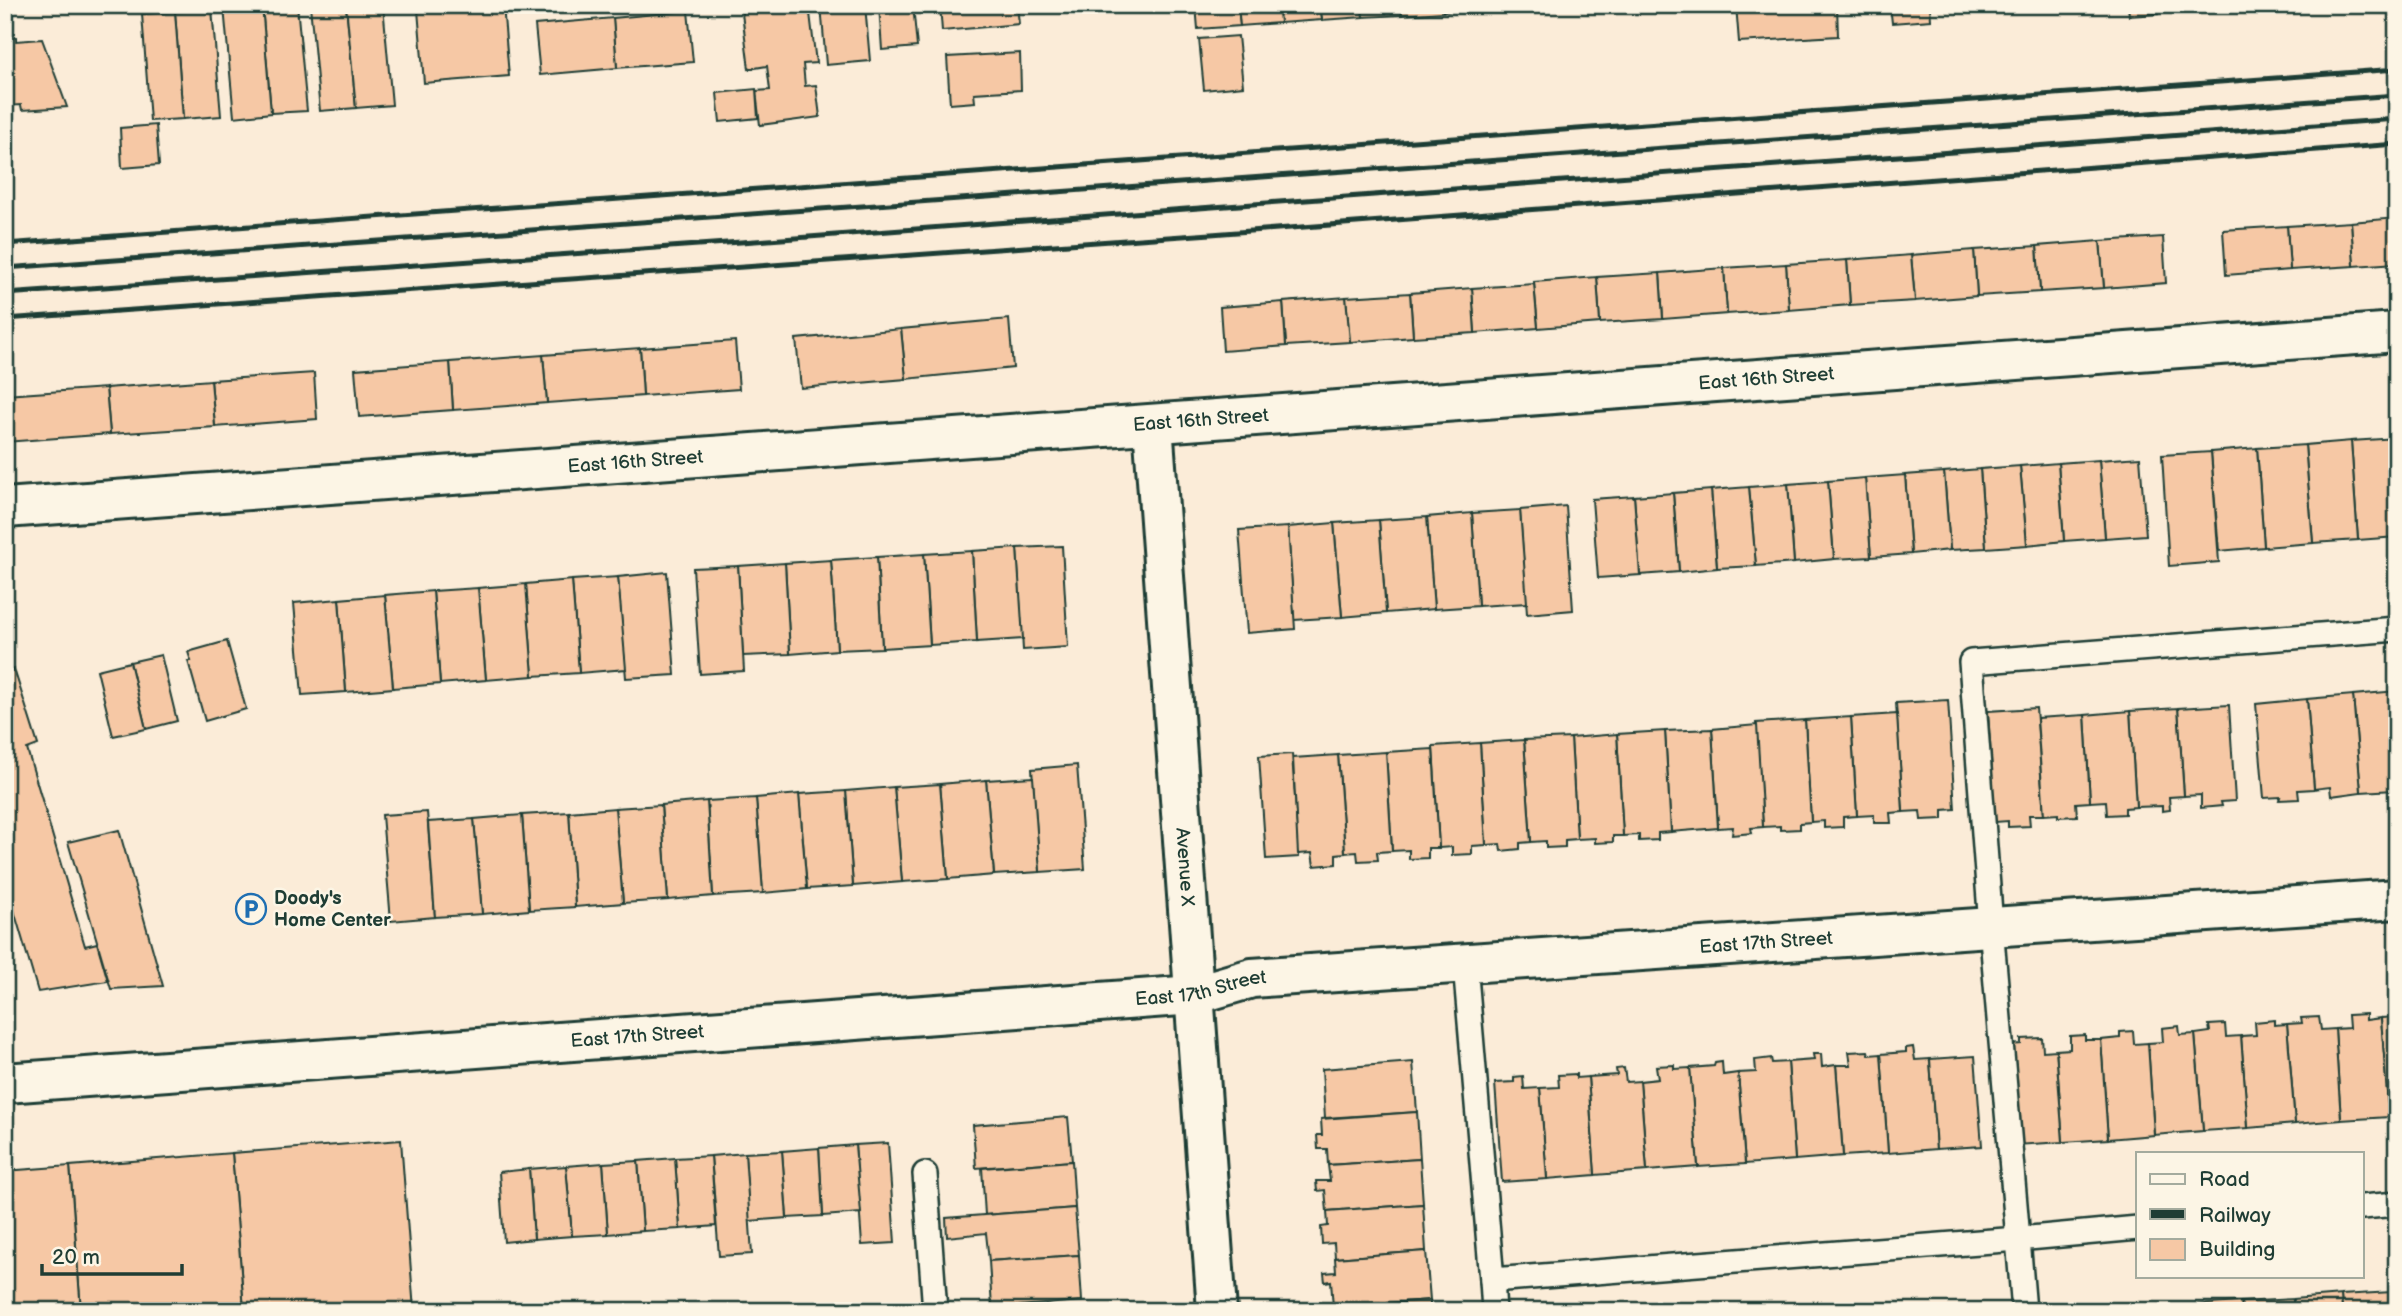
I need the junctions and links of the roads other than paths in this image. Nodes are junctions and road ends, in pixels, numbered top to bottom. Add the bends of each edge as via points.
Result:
1 (2397, 332) edge
2 (1153, 424) junction
3 (5, 508) edge
4 (2397, 629) edge
5 (2397, 899) edge
6 (1991, 926) junction
7 (1465, 964) junction
8 (1194, 995) junction
9 (5, 1083) edge
10 (925, 1174) dead end
11 (2397, 1204) edge
12 (2364, 1207) edge
13 (2136, 1228) edge
14 (2018, 1239) junction
15 (1492, 1280) junction
16 (935, 1311) edge
17 (1217, 1311) edge
18 (1494, 1311) edge
19 (2024, 1311) edge

1 - 2 street, East 16th Street
2 - 3 street, East 16th Street
2 - 8 street, Avenue X
4 - 6 lane via 1971,662
5 - 6 street, East 17th Street
6 - 7 street, East 17th Street
6 - 14 lane
7 - 8 street, East 17th Street via 1252,978
7 - 15 lane
8 - 9 street, East 17th Street
8 - 17 street, Avenue X
10 - 16 lane
11 - 12 lane
13 - 14 lane
14 - 15 lane
14 - 19 lane
15 - 18 lane

